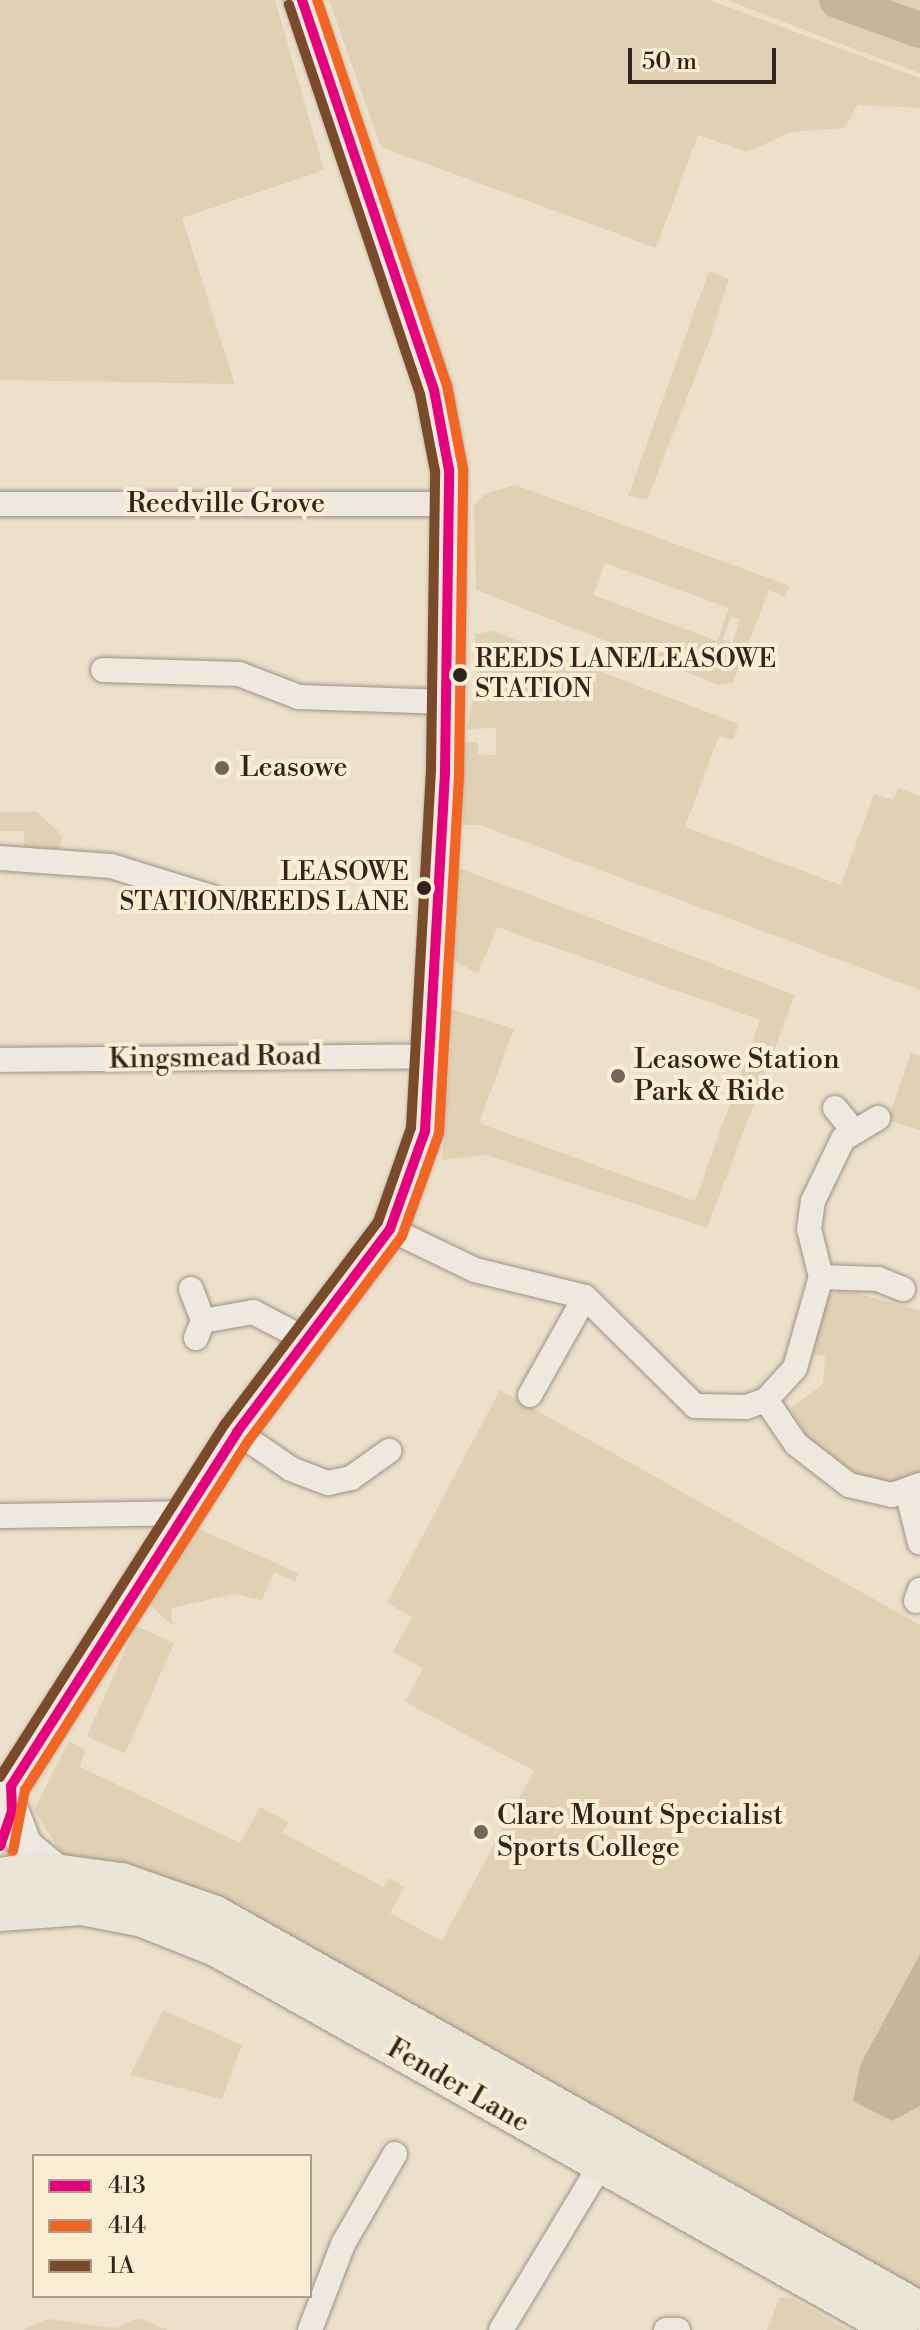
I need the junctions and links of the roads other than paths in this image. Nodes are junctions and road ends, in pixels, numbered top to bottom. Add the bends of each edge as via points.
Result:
1 (302, 0) edge
2 (0, 504) edge
3 (451, 504) junction
4 (103, 670) dead end
5 (447, 702) junction
6 (0, 858) edge
7 (211, 897) dead end
8 (430, 1056) junction
9 (0, 1060) edge
10 (835, 1108) dead end
11 (878, 1118) dead end
12 (853, 1130) junction
13 (390, 1229) junction
14 (821, 1277) junction
15 (191, 1289) dead end
16 (903, 1289) dead end
17 (585, 1297) junction
18 (303, 1338) junction
19 (530, 1395) dead end
20 (766, 1400) junction
21 (237, 1432) junction
22 (389, 1451) dead end
23 (914, 1490) edge
24 (184, 1513) junction
25 (0, 1516) edge
26 (920, 1543) edge
27 (8, 1787) edge
28 (0, 1846) edge
29 (48, 1872) junction
30 (0, 1877) edge
31 (0, 1912) edge
32 (608, 2152) junction
33 (395, 2154) dead end
34 (920, 2311) edge
35 (310, 2330) edge
36 (501, 2330) edge
37 (666, 2330) edge
38 (678, 2330) edge
39 (898, 2330) edge

1 - 3 street via 434,390
2 - 3 street, Reedville Grove
3 - 5 street
4 - 5 street via 239,674 299,697
5 - 8 street
6 - 7 street via 111,866
8 - 9 street, Kingsmead Road
8 - 13 street via 425,1131
10 - 12 street
11 - 12 street
12 - 14 street via 813,1201 809,1229
13 - 17 street via 475,1270
13 - 18 street
14 - 16 street via 878,1279
14 - 20 street via 795,1368
15 - 18 street via 199,1330 253,1312
17 - 19 street
17 - 20 street via 695,1406 726,1411
18 - 21 street
20 - 23 street via 826,1470 849,1485
21 - 22 street via 291,1469 328,1483 351,1478
21 - 24 street
23 - 26 street
24 - 25 street
24 - 27 street
27 - 28 street
27 - 29 street via 25,1846
29 - 30 main road, Fender Lane
29 - 32 main road, Fender Lane via 121,1882 204,1910
31 - 32 main road, Fender Lane via 82,1906 183,1933
32 - 34 main road, Fender Lane
32 - 36 street
32 - 39 main road, Fender Lane
33 - 35 street via 343,2244
37 - 38 street

